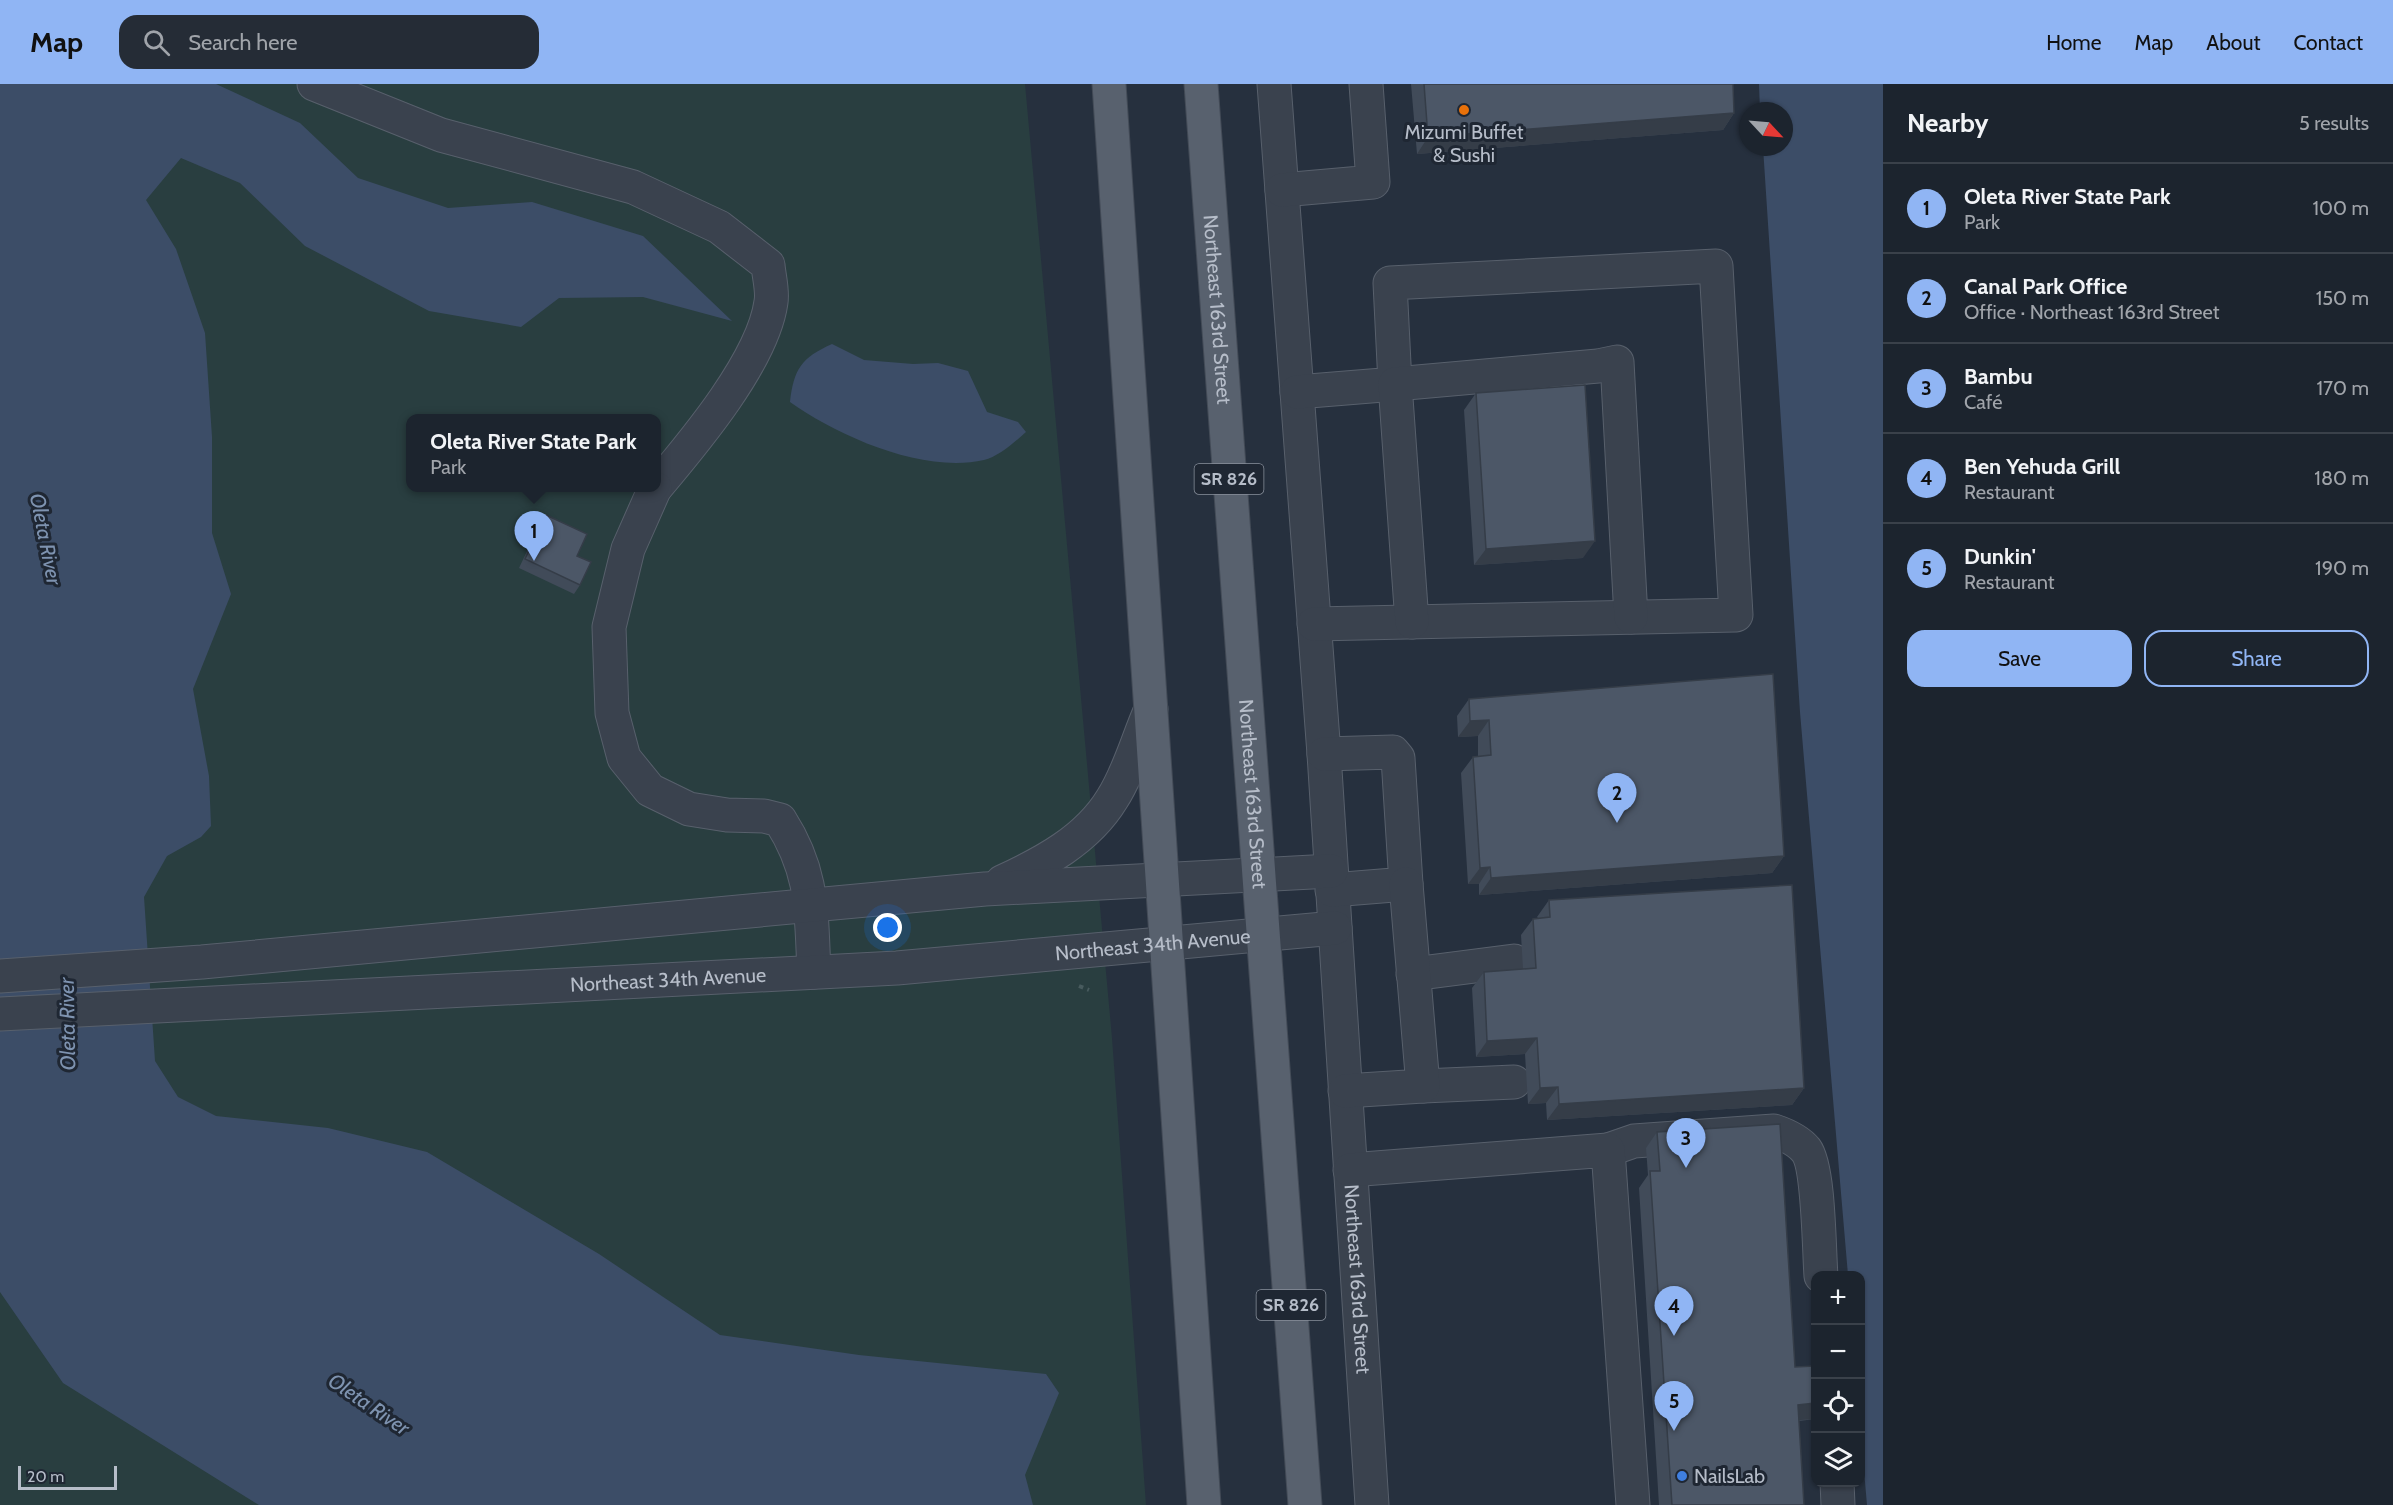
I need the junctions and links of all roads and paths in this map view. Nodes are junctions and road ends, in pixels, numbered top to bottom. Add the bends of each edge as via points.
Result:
1 (314, 84) edge
2 (1109, 84) edge
3 (1201, 84) edge
4 (1274, 84) edge
5 (1366, 84) edge
6 (1282, 190) junction
7 (1395, 384) junction
8 (1297, 392) junction
9 (661, 481) edge
10 (654, 492) edge
11 (1631, 617) junction
12 (1412, 622) junction
13 (1314, 624) junction
14 (1151, 709) junction
15 (1324, 754) junction
16 (1260, 874) junction
17 (1162, 879) junction
18 (1331, 880) junction
19 (1406, 884) junction
20 (985, 890) junction
21 (811, 906) junction
22 (1335, 928) junction
23 (1265, 933) junction
24 (1166, 942) junction
25 (1514, 961) dead end
26 (814, 972) junction
27 (1413, 974) junction
28 (0, 976) edge
29 (0, 1014) edge
30 (1514, 1082) dead end
31 (1423, 1086) junction
32 (1345, 1091) junction
33 (1608, 1150) junction
34 (1350, 1170) junction
35 (1821, 1271) edge
36 (1837, 1487) edge
37 (1204, 1505) edge
38 (1305, 1505) edge
39 (1372, 1505) edge
40 (1633, 1505) edge
41 (1838, 1505) edge

1 - 9 street via 441,135 633,187 719,227 768,265 772,300 764,334 706,428
2 - 14 main road
3 - 16 main road, Northeast 163rd Street / SR 826
4 - 6 street, Northeast 163rd Street
5 - 6 street via 1373,182
6 - 8 street, Northeast 163rd Street
7 - 8 street
7 - 11 street via 1617,362
7 - 11 street via 1390,283 1716,266 1736,615
7 - 12 street
8 - 13 street, Northeast 163rd Street
10 - 21 street via 628,549 609,627 612,713 624,758 650,790 689,809 780,820 795,844 809,885
11 - 12 street
12 - 13 street
13 - 15 street, Northeast 163rd Street
14 - 17 main road
14 - 20 street via 1112,799 1088,829 1045,862
15 - 18 street, Northeast 163rd Street
15 - 19 street via 1393,752 1398,759
16 - 17 street
16 - 18 street
16 - 23 main road, Northeast 163rd Street / SR 826
17 - 20 street
17 - 24 main road
18 - 19 street
18 - 22 street, Northeast 163rd Street
19 - 27 street
20 - 21 street
21 - 26 street
21 - 28 street via 202,962
22 - 23 street, Northeast 34th Avenue
22 - 32 street, Northeast 163rd Street
23 - 24 street, Northeast 34th Avenue
23 - 38 main road, Northeast 163rd Street / SR 826
24 - 26 street, Northeast 34th Avenue via 897,968
24 - 37 main road
25 - 27 street
26 - 29 street, Northeast 34th Avenue
27 - 31 street
30 - 31 street
31 - 32 street
32 - 34 street, Northeast 163rd Street
33 - 34 street
33 - 35 street via 1634,1141 1774,1131 1792,1138 1807,1151 1813,1169
33 - 40 street
34 - 39 street, Northeast 163rd Street
36 - 41 street

